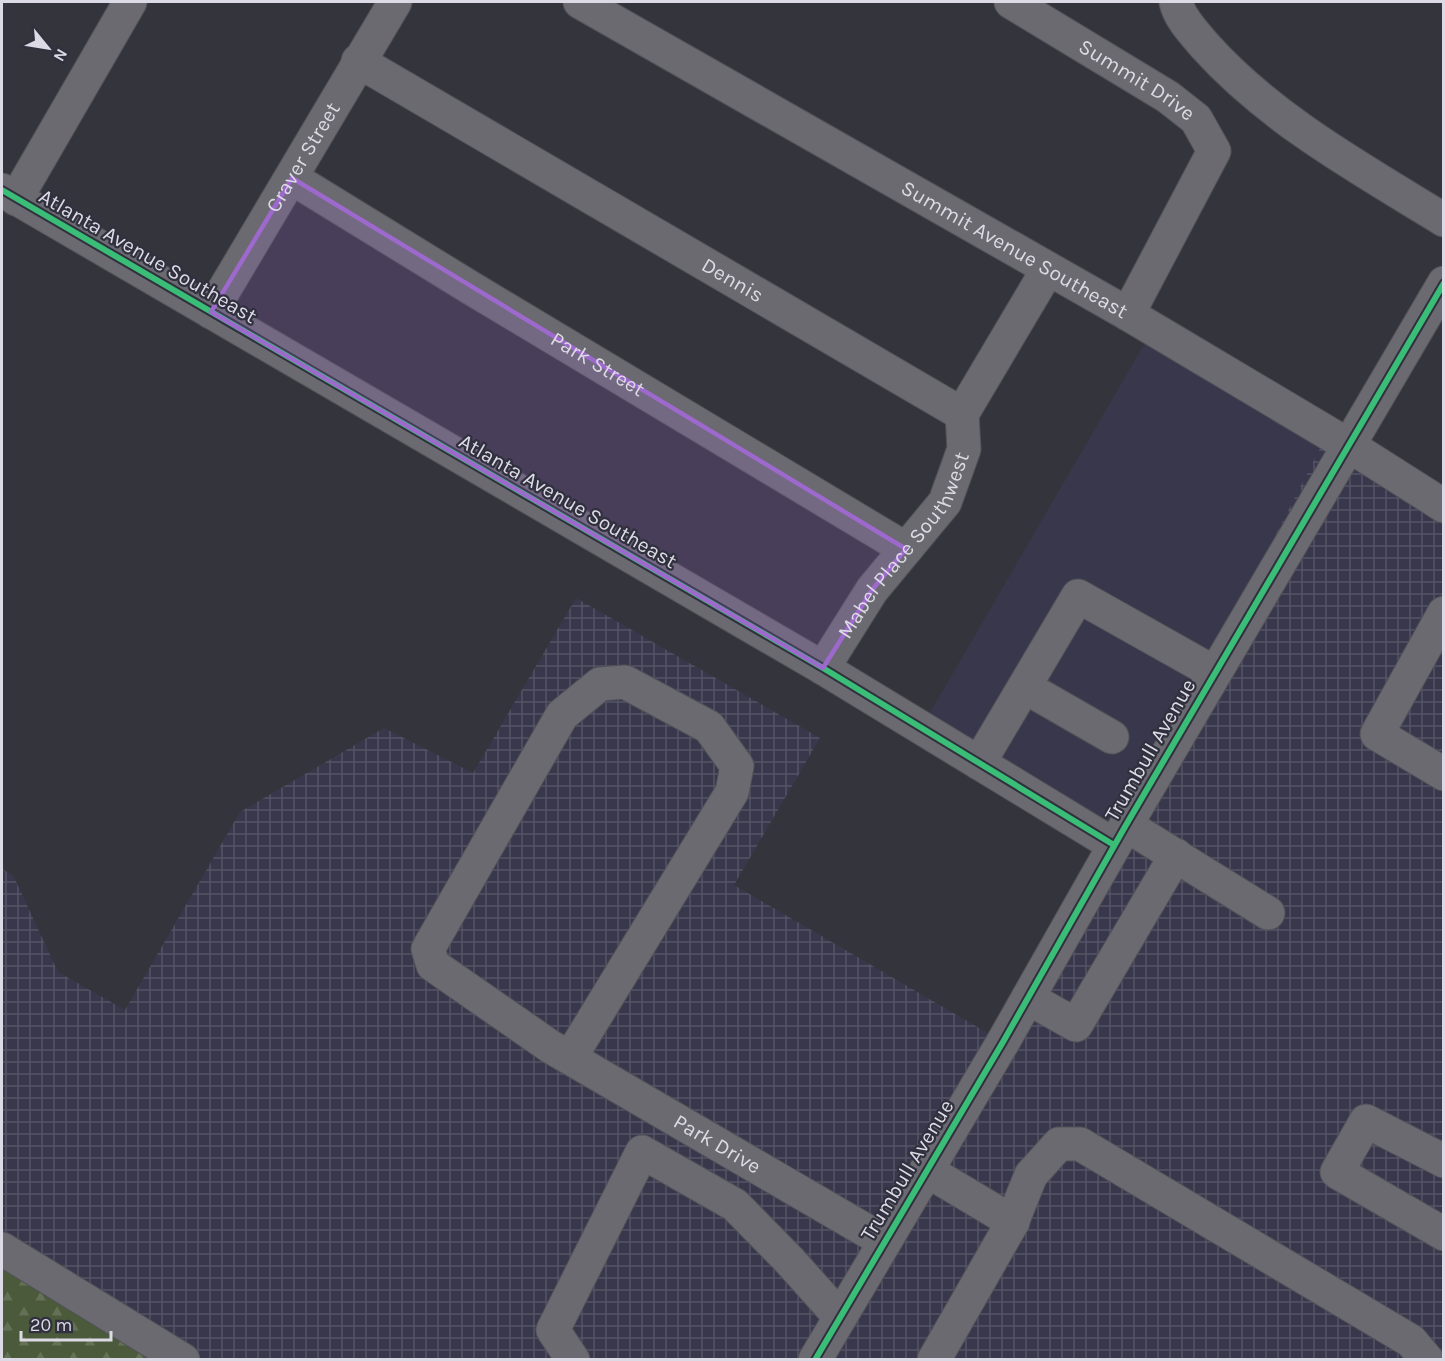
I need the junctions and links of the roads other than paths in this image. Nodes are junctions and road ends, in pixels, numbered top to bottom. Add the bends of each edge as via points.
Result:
1 (130, 2) edge
2 (394, 2) edge
3 (580, 2) edge
4 (1011, 2) edge
5 (1176, 2) edge
6 (358, 61) junction
7 (292, 178) junction
8 (9, 194) edge
9 (1443, 220) edge
10 (1048, 269) junction
11 (1443, 283) edge
12 (211, 312) junction
13 (1128, 314) junction
14 (962, 414) junction
15 (1348, 445) junction
16 (1443, 506) edge
17 (906, 549) junction
18 (1443, 613) edge
19 (823, 668) junction
20 (1215, 673) junction
21 (1025, 687) junction
22 (1112, 737) dead end
23 (979, 763) junction
24 (1443, 774) edge
25 (1120, 835) junction
26 (1176, 855) junction
27 (1268, 913) dead end
28 (1028, 998) junction
29 (561, 1052) junction
30 (1443, 1161) edge
31 (926, 1170) junction
32 (1012, 1222) junction
33 (1443, 1234) edge
34 (884, 1241) junction
35 (2, 1249) edge
36 (840, 1317) junction
37 (183, 1359) edge
38 (573, 1359) edge
39 (815, 1359) edge
40 (934, 1359) edge
41 (1427, 1359) edge

1 - 8 street
2 - 6 street, Craver Street
3 - 10 street, Summit Avenue Southeast
4 - 13 street, Summit Drive via 1168,98 1196,119 1214,152
5 - 9 street via 1194,33 1228,71 1278,113
6 - 7 street, Craver Street
6 - 14 street, Dennis
7 - 12 street, Craver Street
7 - 17 street, Park Street
8 - 12 street, Atlanta Avenue Southeast
10 - 13 street, Summit Avenue Southeast
10 - 14 street
11 - 15 street, Trumbull Avenue
12 - 19 street, Atlanta Avenue Southeast
13 - 15 street, Summit Avenue Southeast
14 - 17 street, Mabel Place Southwest via 964,449 945,502
15 - 16 street, Summit Avenue Southeast
15 - 20 street, Trumbull Avenue
17 - 19 street, Mabel Place Southwest via 872,590
18 - 24 street via 1377,734
19 - 23 street, Atlanta Avenue Southeast
20 - 21 street via 1078,596
20 - 25 street, Trumbull Avenue
21 - 22 street
21 - 23 street
23 - 25 street, Atlanta Avenue Southeast
25 - 26 street, Atlanta Avenue Southeast
25 - 28 street, Trumbull Avenue
26 - 27 street, Atlanta Avenue Southeast
26 - 28 street via 1076,1025
28 - 31 street, Trumbull Avenue
29 - 29 street, Park Drive via 732,792 737,766 709,728 625,682 600,684 562,715 428,949 433,965
29 - 34 street, Park Drive
30 - 33 street via 1366,1121 1337,1172
31 - 32 street
31 - 34 street, Trumbull Avenue
32 - 40 street
32 - 41 street via 1031,1175 1059,1144 1080,1144 1411,1341
34 - 36 street, Trumbull Avenue
35 - 37 street
36 - 38 street via 735,1205 642,1152 553,1330
36 - 39 street, Trumbull Avenue

